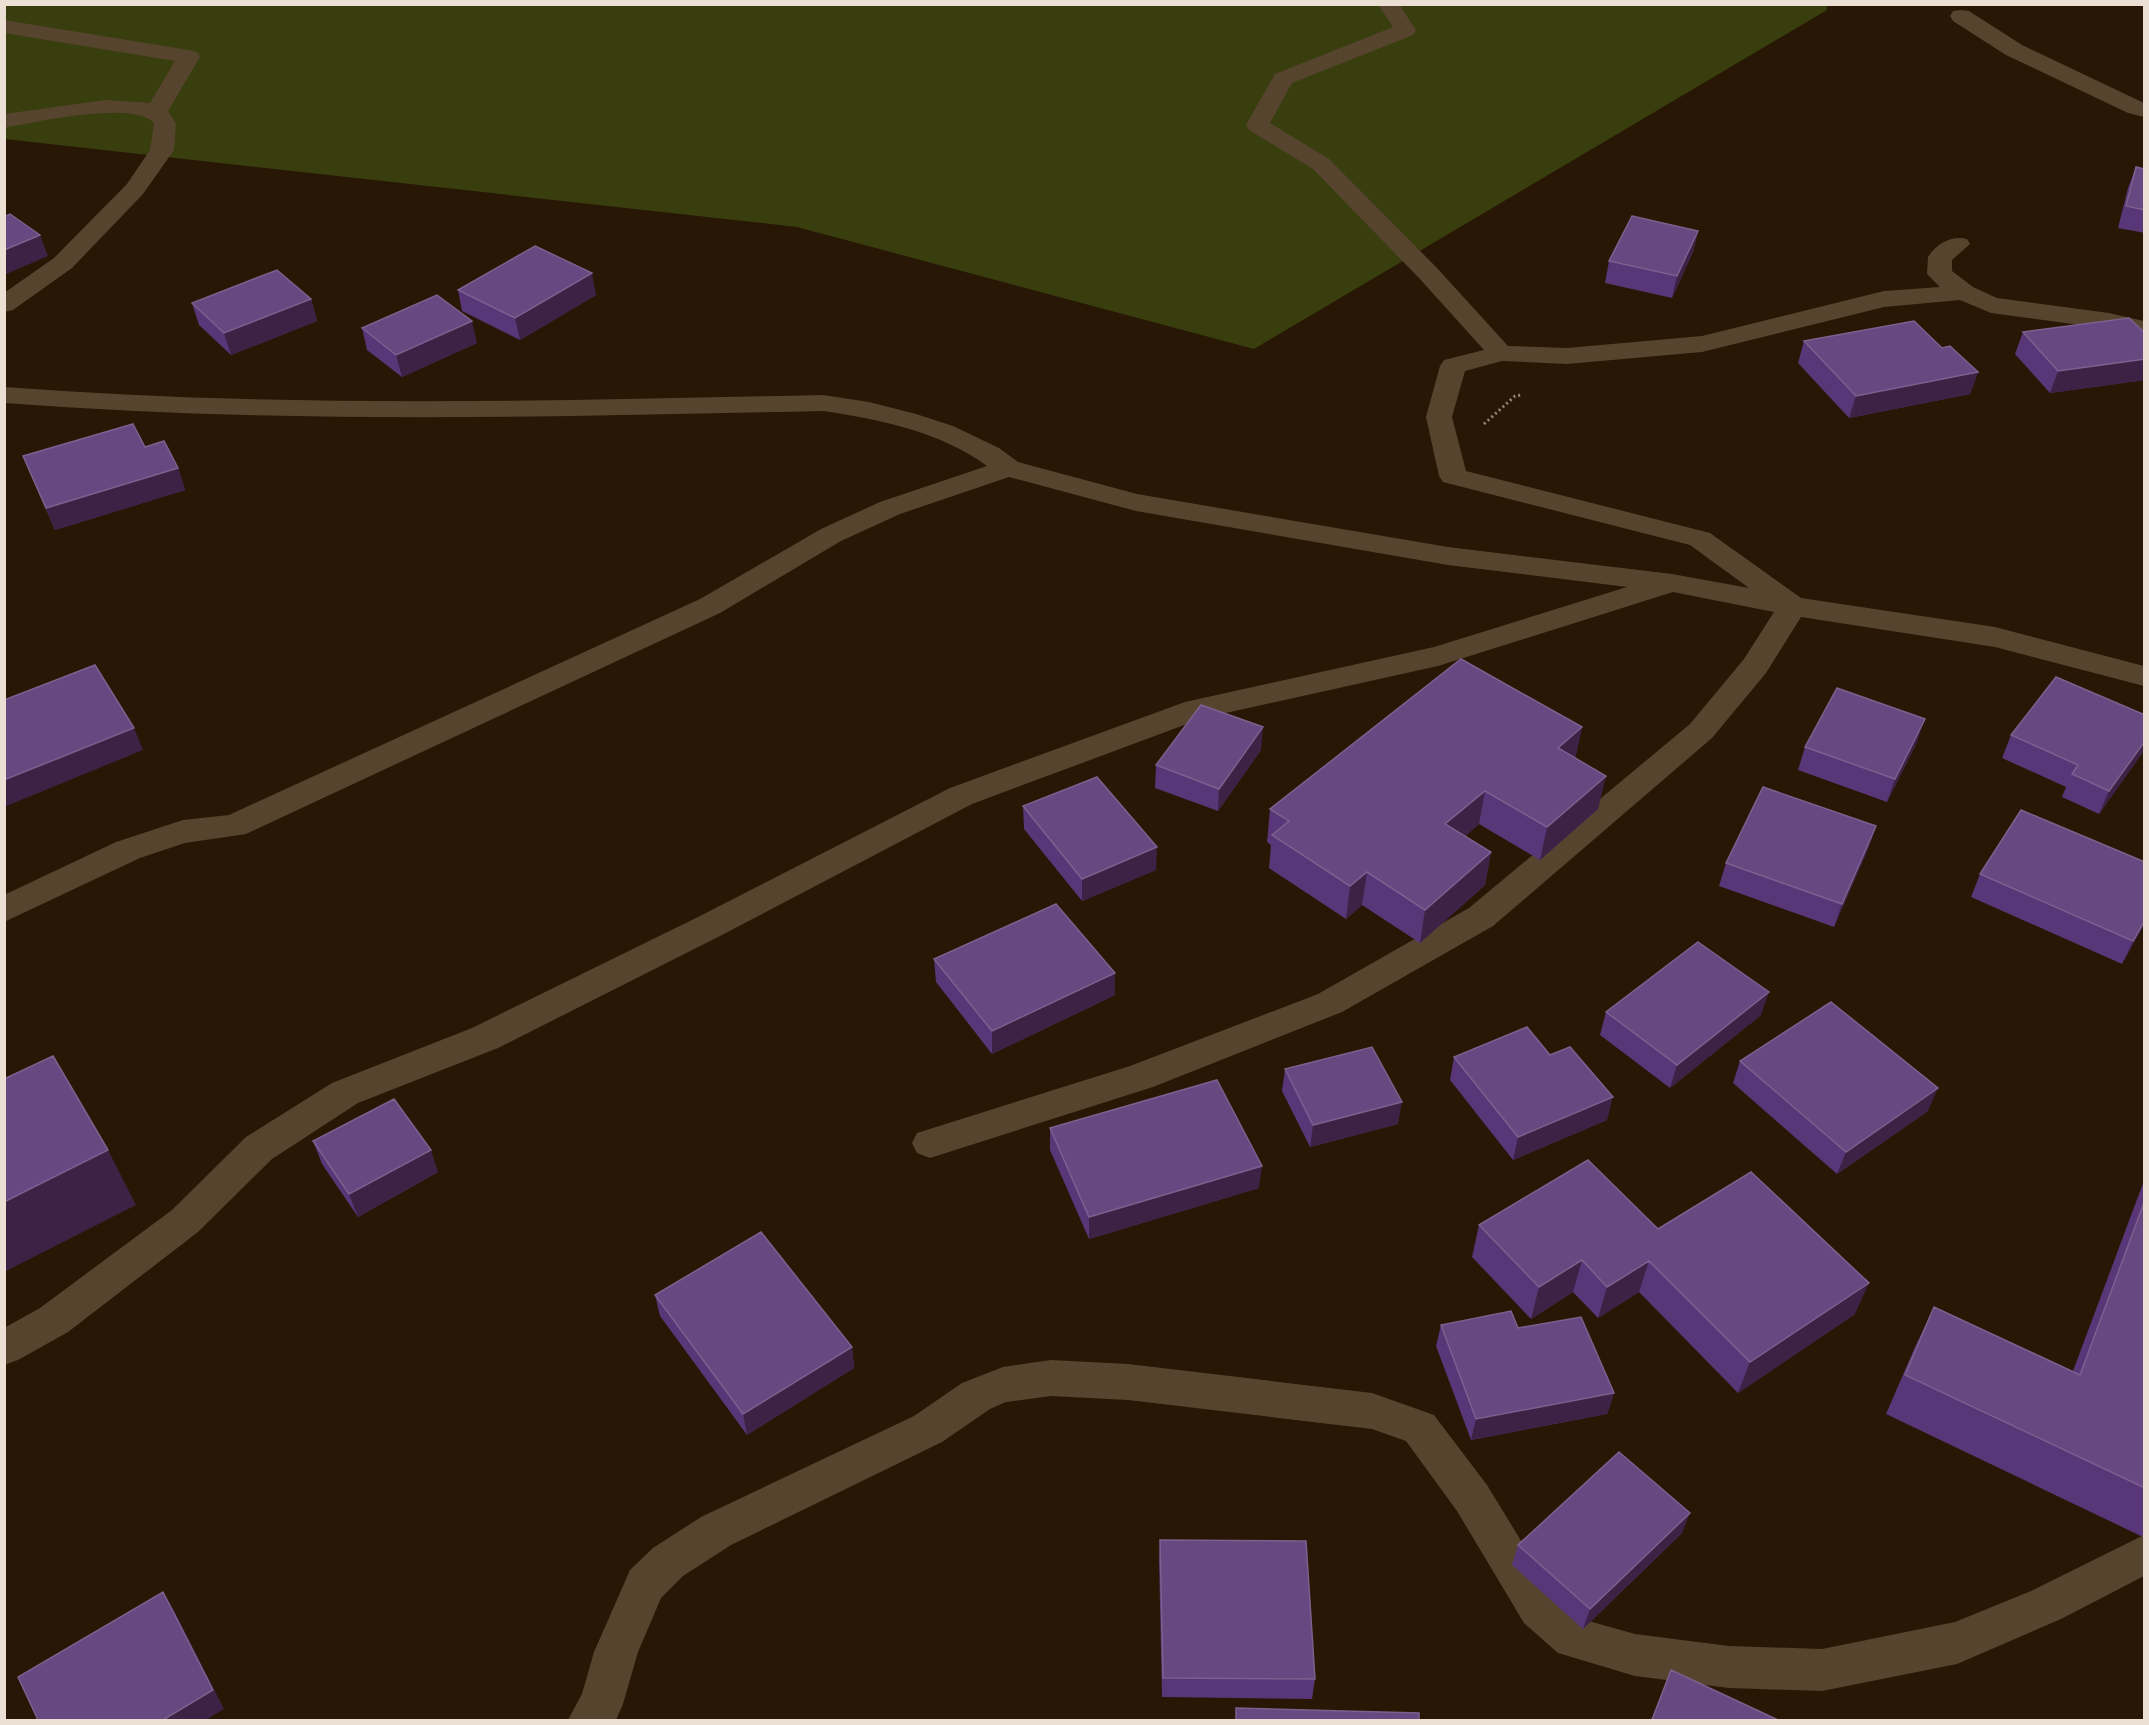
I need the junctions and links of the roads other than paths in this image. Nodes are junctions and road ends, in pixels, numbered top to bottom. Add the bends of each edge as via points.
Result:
1 (1388, 4) edge
2 (1961, 16) dead end
3 (4, 26) edge
4 (2145, 110) edge
5 (156, 112) junction
6 (4, 120) edge
7 (1958, 244) dead end
8 (1964, 292) junction
9 (4, 305) edge
10 (2145, 329) edge
11 (1501, 353) junction
12 (4, 395) edge
13 (1008, 468) junction
14 (1672, 583) junction
15 (1793, 606) junction
16 (2145, 676) edge
17 (4, 910) edge
18 (930, 1143) dead end
19 (4, 1348) edge
20 (2145, 1555) edge
21 (590, 1720) edge

1 - 11 street via 1405,30 1283,79 1257,125 1321,164
2 - 4 street via 2014,51
3 - 5 street via 189,57
5 - 6 street via 110,106
5 - 9 street via 165,124 162,150 135,189 63,263
7 - 8 street via 1940,257 1939,274
8 - 10 street via 1991,305
8 - 11 street via 1884,299 1702,344 1567,356
11 - 15 street via 1453,366 1439,417 1453,476 1700,539
12 - 13 street via 203,407 411,410 823,403 869,410 943,432 989,454
13 - 14 street via 1171,508 1448,556
13 - 17 street via 890,508 851,526 710,606 235,826 183,832 128,850
14 - 15 street
14 - 19 street via 1438,656 1196,709 961,796 485,1038 345,1093 259,1148 185,1221 54,1320
15 - 16 street via 1995,637
15 - 18 street via 1755,666 1701,731 1481,917 1330,1004 1140,1077
20 - 21 street via 2046,1605 1957,1643 1822,1670 1729,1667 1635,1655 1573,1638 1539,1608 1472,1498 1420,1428 1372,1411 1128,1382 1051,1378 1003,1385 976,1396 928,1429 716,1531 669,1562 645,1584 616,1652 601,1704

